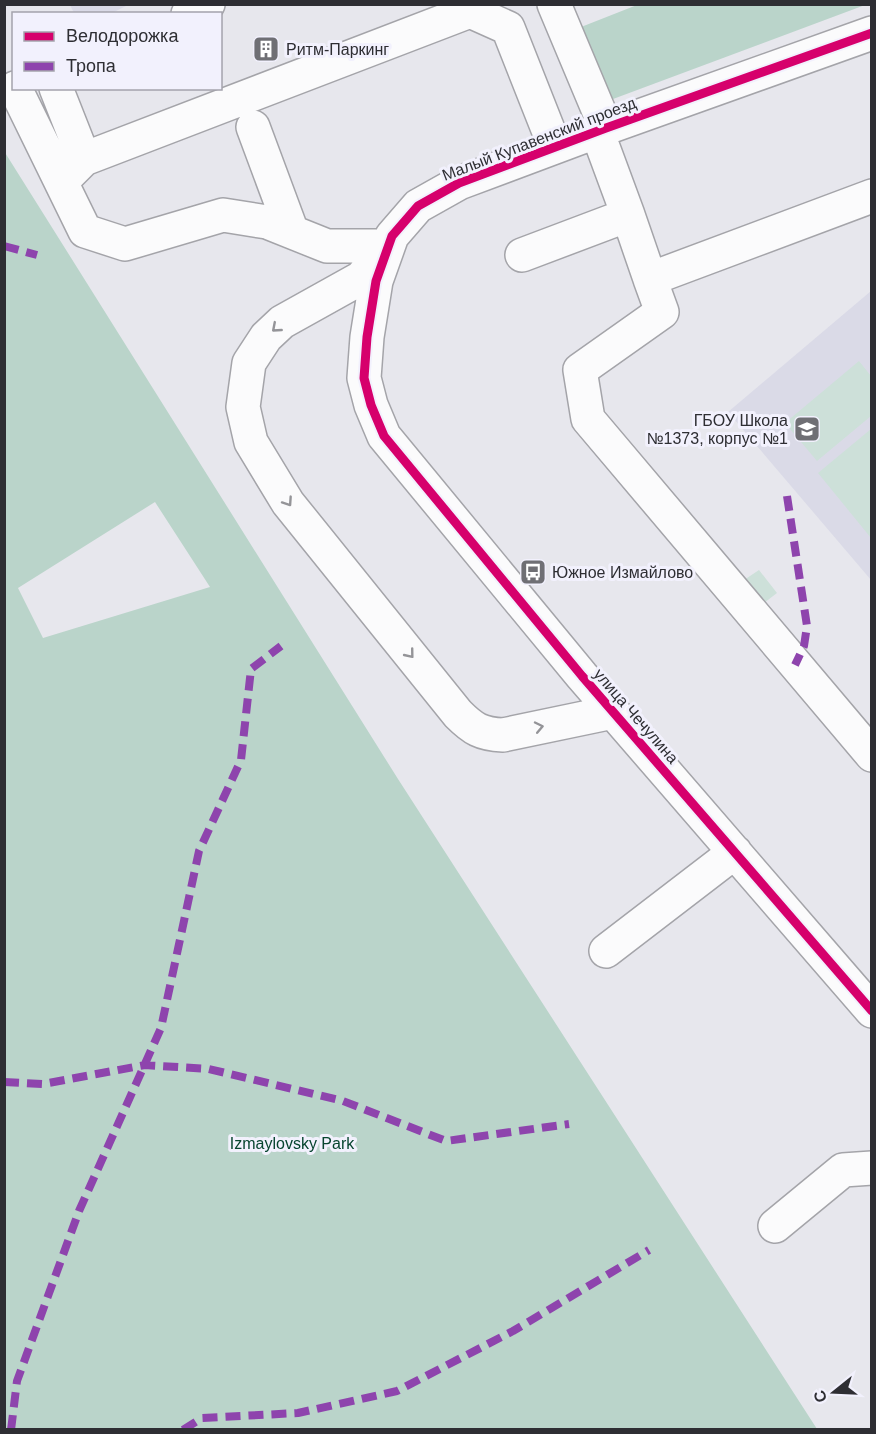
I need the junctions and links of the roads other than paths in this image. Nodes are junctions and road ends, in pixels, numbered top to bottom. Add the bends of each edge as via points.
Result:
1 (208, 4) edge
2 (554, 4) edge
3 (469, 8) edge
4 (192, 12) edge
5 (872, 33) edge
6 (4, 68) edge
7 (12, 83) edge
8 (15, 90) edge
9 (41, 90) edge
10 (57, 90) edge
11 (29, 118) junction
12 (253, 127) dead end
13 (602, 130) junction
14 (555, 147) junction
15 (84, 159) junction
16 (61, 182) junction
17 (872, 196) edge
18 (628, 215) junction
19 (292, 232) junction
20 (388, 246) junction
21 (522, 255) dead end
22 (650, 279) junction
23 (326, 298) junction
24 (367, 337) junction
25 (384, 436) joint
26 (582, 676) junction
27 (613, 712) junction
28 (575, 719) junction
29 (872, 755) edge
30 (735, 852) junction
31 (606, 951) dead end
32 (872, 1011) edge
33 (872, 1168) edge
34 (775, 1226) dead end

1 - 4 street
2 - 13 street
3 - 14 street via 508,28
3 - 15 street
5 - 13 street, Малый Купавенский проезд
6 - 7 street
8 - 11 street
9 - 11 street
10 - 15 street
11 - 16 street
12 - 19 street
13 - 14 street, Малый Купавенский проезд
13 - 18 street
14 - 20 street, Малый Купавенский проезд via 459,183 418,206
15 - 16 street
16 - 19 street via 85,231 125,244 223,215 267,222
17 - 22 street
18 - 21 street
18 - 22 street
19 - 20 street via 327,246
20 - 23 street via 362,278
20 - 24 street, Малый Купавенский проезд via 376,281
22 - 29 street via 663,312 580,370 588,419
23 - 24 street via 349,297 360,303 365,310
23 -> 28 street via 282,322 266,337 249,363 243,406 251,442 288,503 471,728 503,735
24 - 25 street, Малый Купавенский проезд via 364,378
25 - 26 street, улица Чечулина
26 - 27 street, улица Чечулина
26 - 28 street
27 - 28 street
27 - 30 street, улица Чечулина
30 - 31 street
30 - 32 street, улица Чечулина
33 - 34 street via 843,1170

